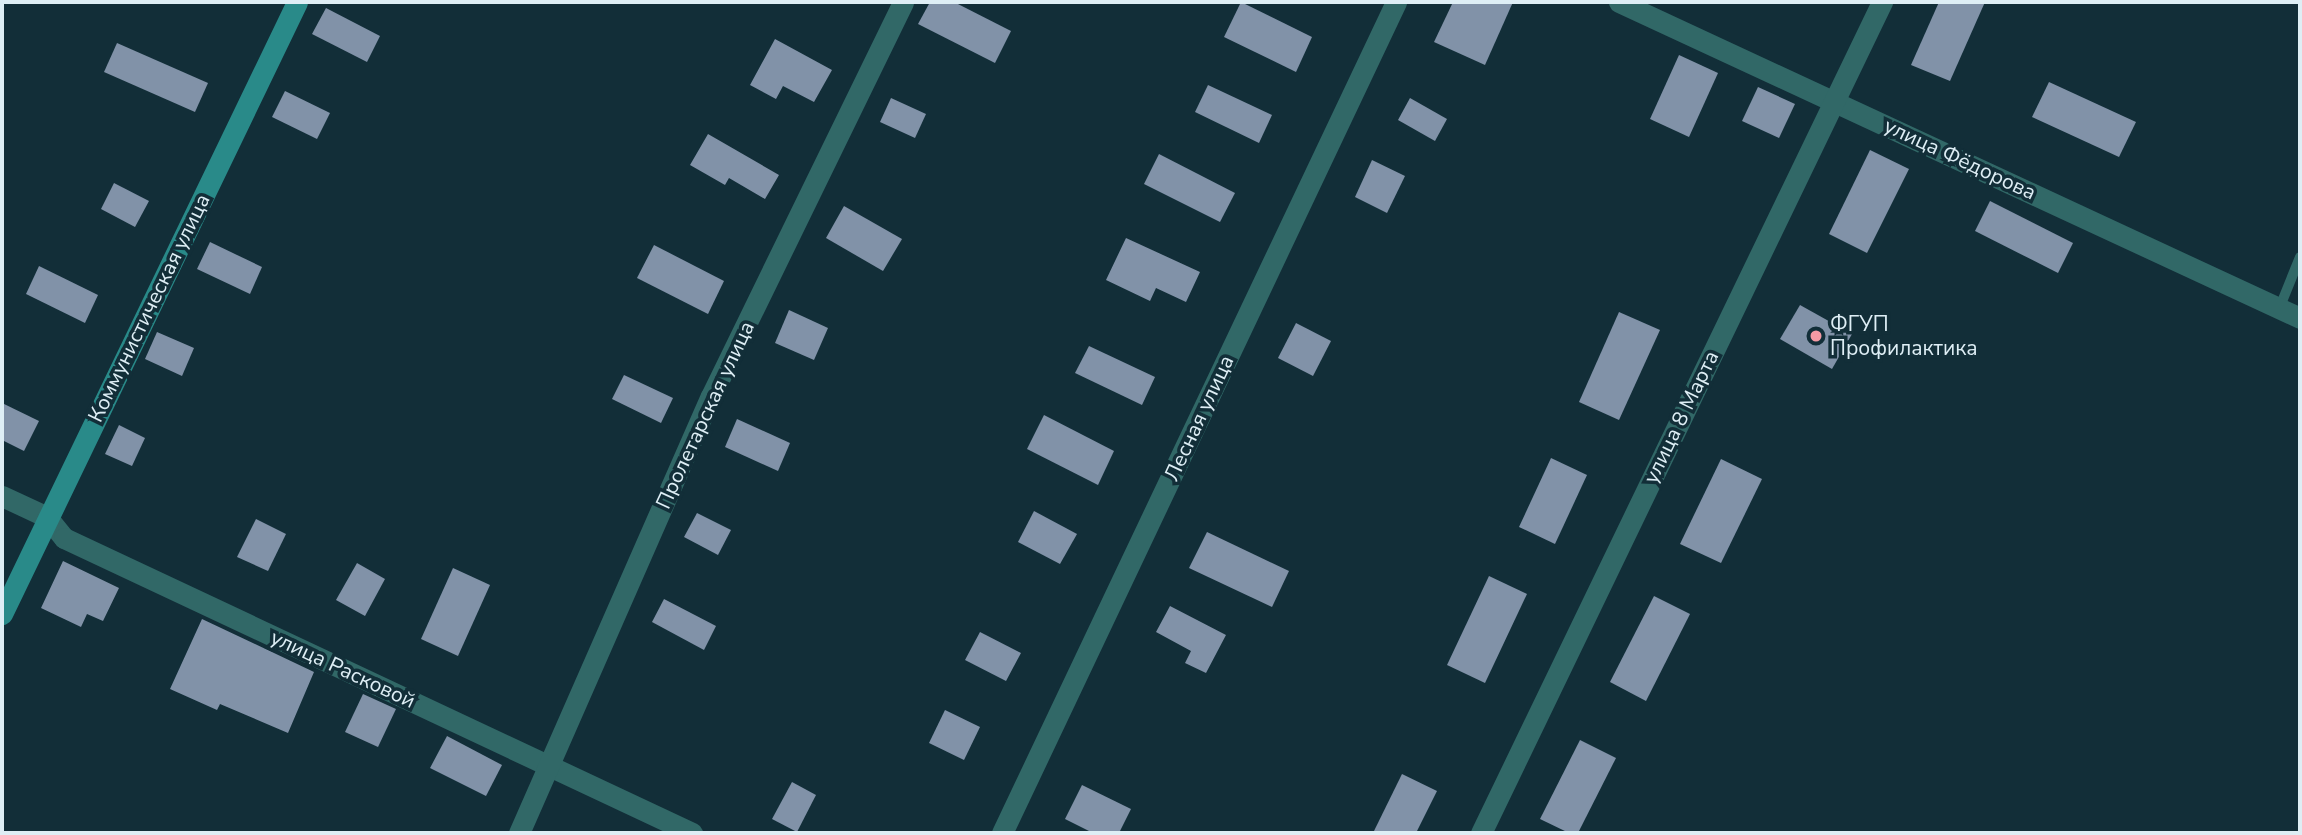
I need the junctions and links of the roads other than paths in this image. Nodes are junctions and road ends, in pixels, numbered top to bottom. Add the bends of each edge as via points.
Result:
1 (297, 2) edge
2 (903, 2) edge
3 (1396, 2) edge
4 (1619, 2) edge
5 (1882, 2) edge
6 (1834, 100) junction
7 (2300, 257) edge
8 (2279, 309) junction
9 (2300, 318) edge
10 (2, 496) edge
11 (47, 517) junction
12 (2, 614) edge
13 (551, 766) junction
14 (519, 833) edge
15 (692, 833) edge
16 (1002, 833) edge
17 (1481, 833) edge

1 - 11 street, Коммунистическая улица
2 - 13 street, Пролетарская улица via 711,396
3 - 16 street, Лесная улица
4 - 6 street, улица Фёдорова
5 - 6 street, улица 8 Марта
6 - 8 street, улица Фёдорова
6 - 17 street, улица 8 Марта
7 - 8 lane
8 - 9 street, улица Фёдорова
10 - 11 street, улица Расковой
11 - 12 street, Коммунистическая улица
11 - 13 street, улица Расковой via 64,538
13 - 14 street, Пролетарская улица
13 - 15 street, улица Расковой

